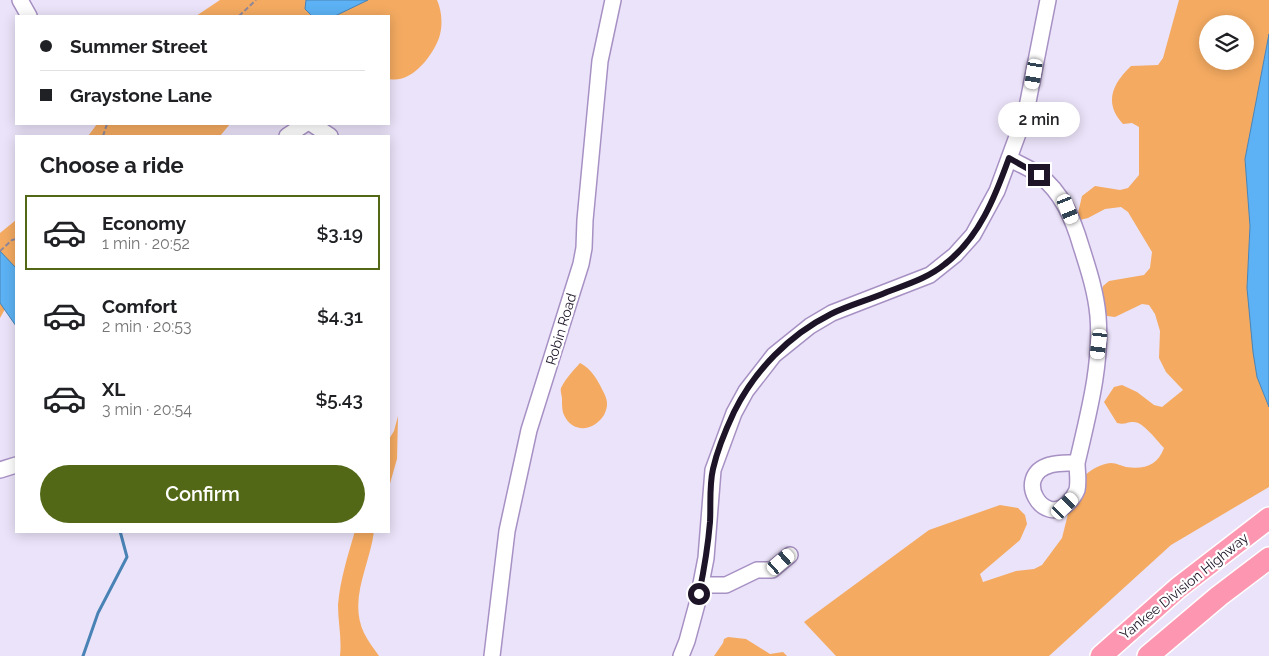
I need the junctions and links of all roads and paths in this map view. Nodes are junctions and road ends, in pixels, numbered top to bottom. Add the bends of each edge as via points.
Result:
1 (20, 0) edge
2 (256, 0) edge
3 (613, 0) edge
4 (1048, 0) edge
5 (28, 15) edge
6 (240, 15) edge
7 (303, 125) edge
8 (314, 125) edge
9 (288, 135) edge
10 (328, 135) edge
11 (1009, 158) junction
12 (15, 240) edge
13 (0, 251) edge
14 (1077, 463) dead end
15 (15, 466) edge
16 (0, 470) edge
17 (1269, 518) edge
18 (790, 555) dead end
19 (1269, 558) edge
20 (701, 585) junction
21 (492, 656) edge
22 (681, 656) edge
23 (1101, 656) edge
24 (1148, 656) edge

1 - 5 street
2 - 6 path
3 - 21 street, Robin Road via 600,61 584,248 529,430 507,531
4 - 11 street via 1026,112
7 - 9 street
8 - 10 street
11 - 14 street via 1039,175 1057,192 1068,209 1092,282 1099,344 1087,423
11 - 20 street via 997,192 973,235 945,264 916,282 832,313 810,326 761,370 734,413 713,470
12 - 13 path
15 - 16 street
17 - 23 highway, Yankee Division Highway via 1192,577
18 - 20 street via 772,570 757,570 726,584
19 - 24 highway via 1218,596
20 - 22 street

